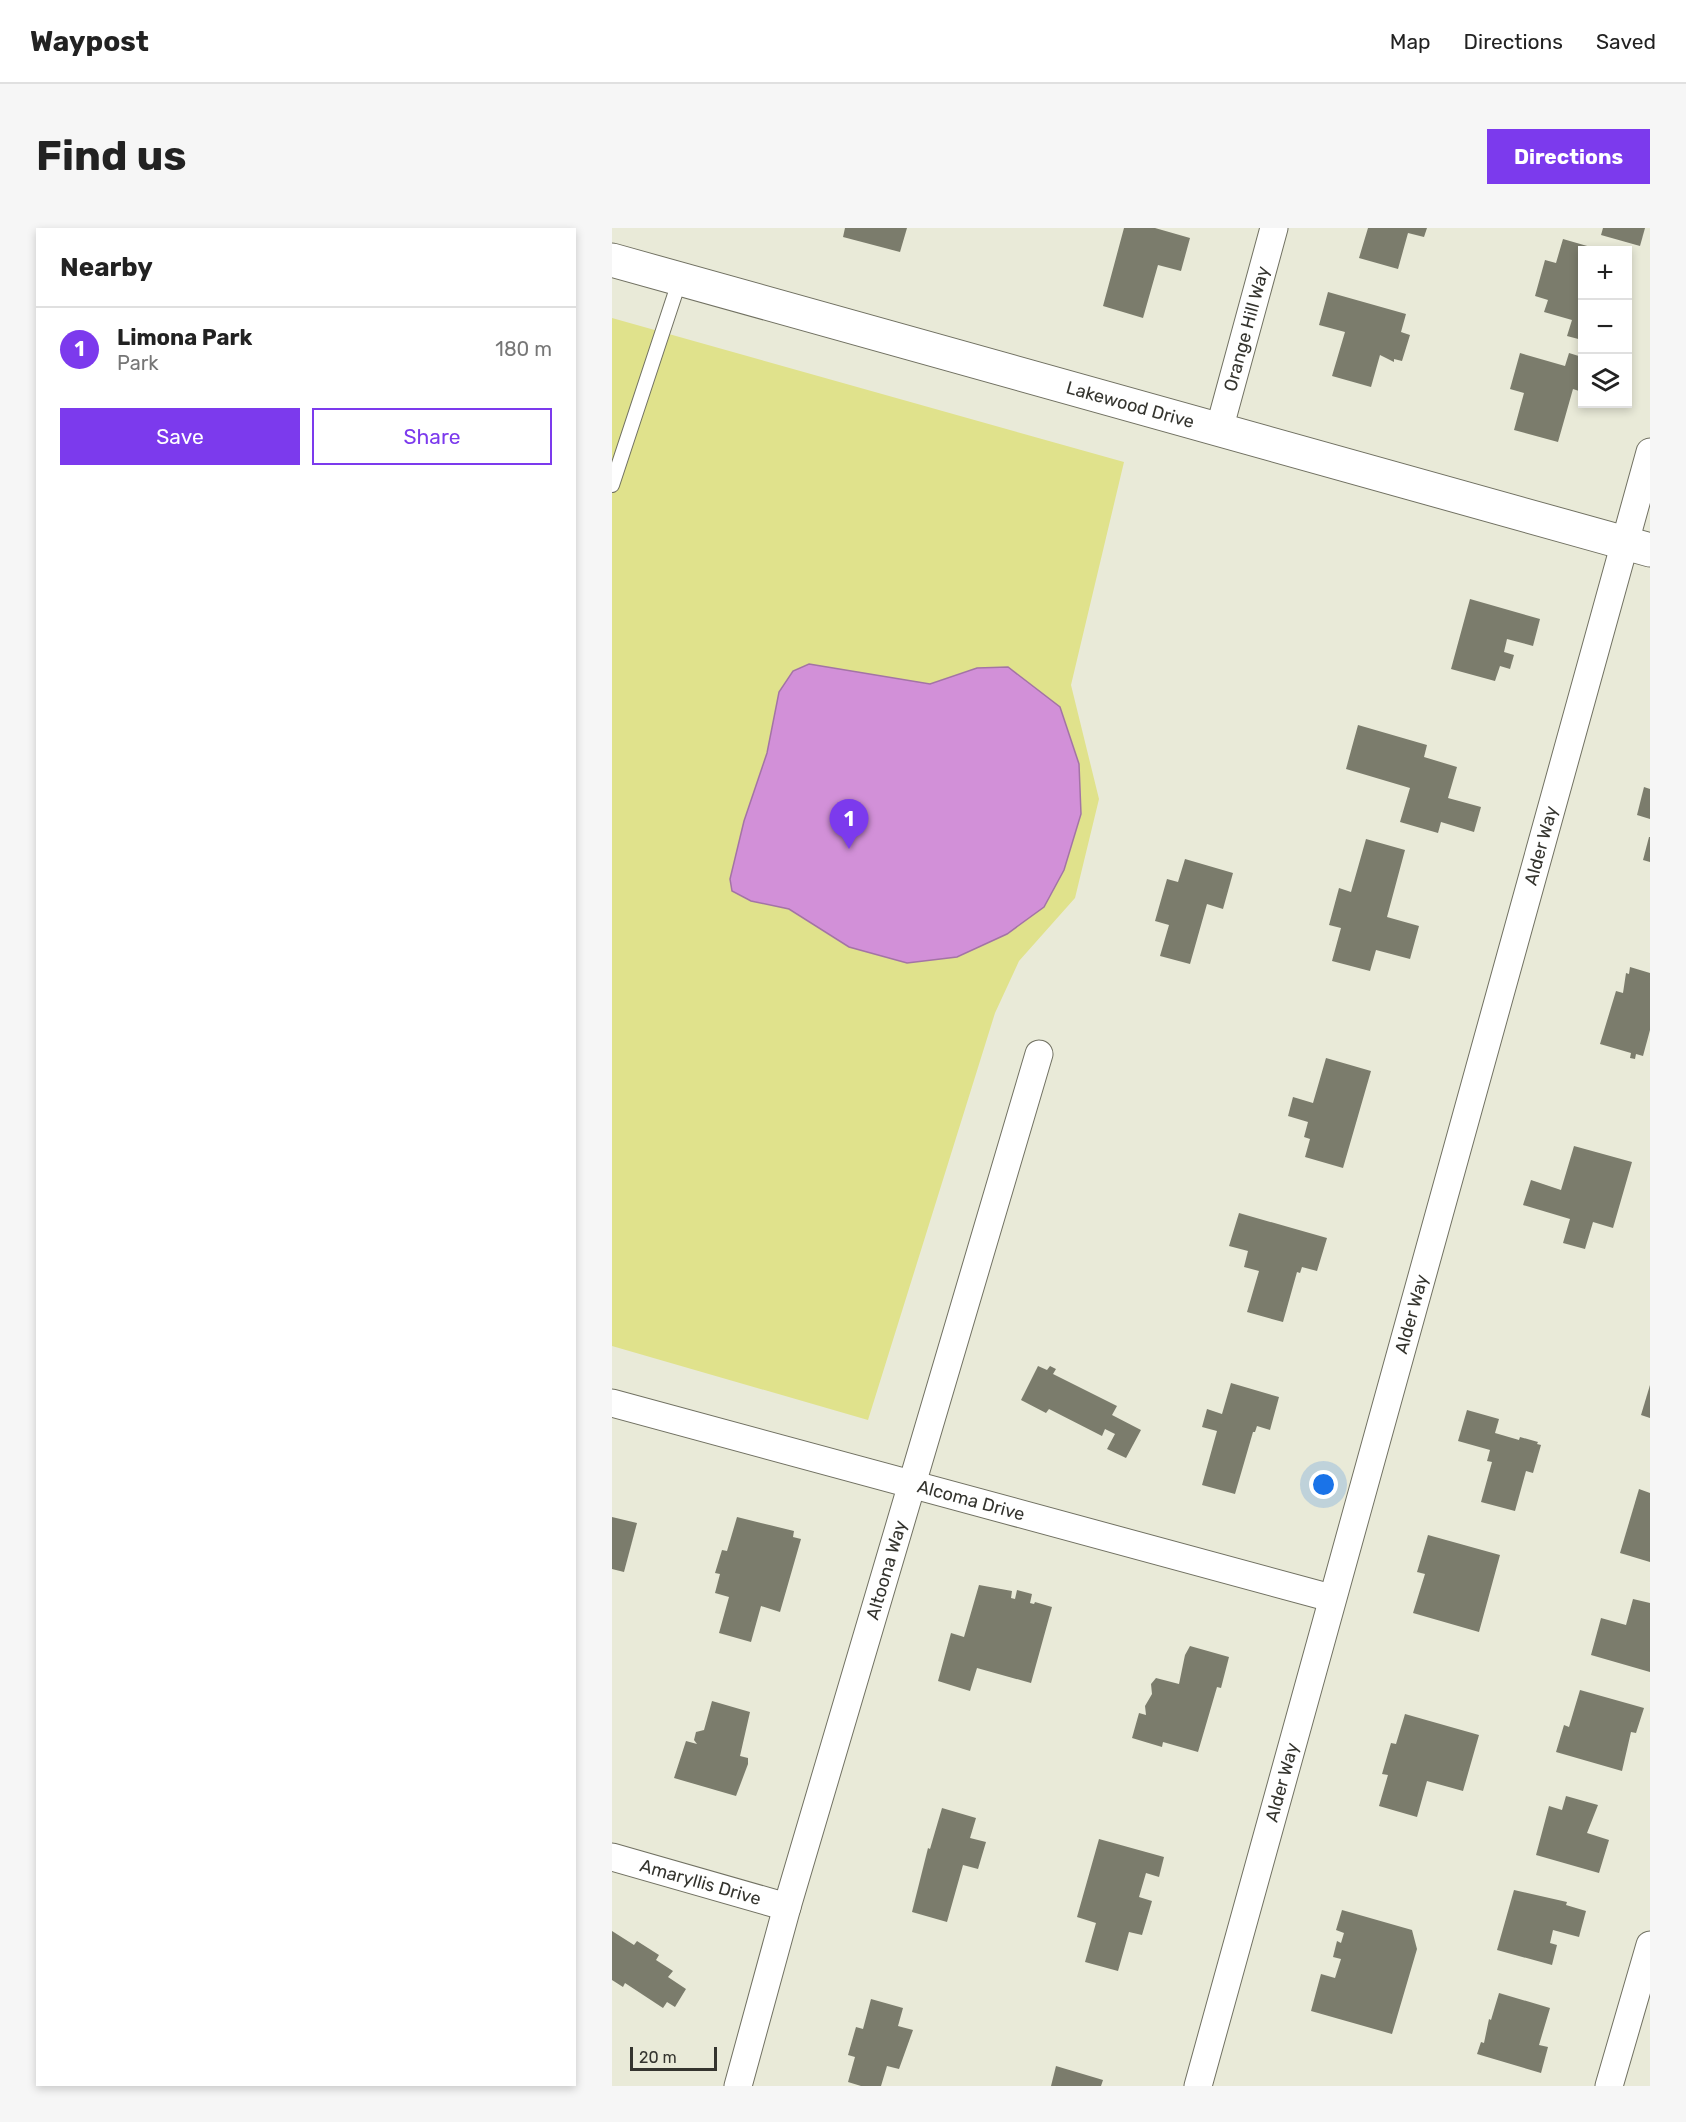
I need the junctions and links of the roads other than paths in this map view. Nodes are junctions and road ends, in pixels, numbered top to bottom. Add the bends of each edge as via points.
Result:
1 (1274, 228) edge
2 (612, 260) edge
3 (680, 279) junction
4 (1219, 430) junction
5 (1650, 452) edge
6 (612, 485) edge
7 (1637, 547) edge
8 (1039, 1054) dead end
9 (612, 1403) edge
10 (912, 1484) junction
11 (1331, 1598) junction
12 (612, 1857) edge
13 (787, 1907) junction
14 (1650, 1945) edge
15 (738, 2086) edge
16 (1198, 2086) edge
17 (1609, 2086) edge

1 - 4 street, Orange Hill Way
2 - 3 street, Lakewood Drive
3 - 4 street, Lakewood Drive
3 - 6 lane
4 - 7 street, Lakewood Drive
5 - 7 street, Alder Way
7 - 11 street, Alder Way
8 - 10 street, Altoona Way
9 - 10 street, Alcoma Drive
10 - 11 street, Alcoma Drive
10 - 13 street, Altoona Way
11 - 16 street, Alder Way
12 - 13 street, Amaryllis Drive
13 - 15 street, Altoona Way
14 - 17 street

